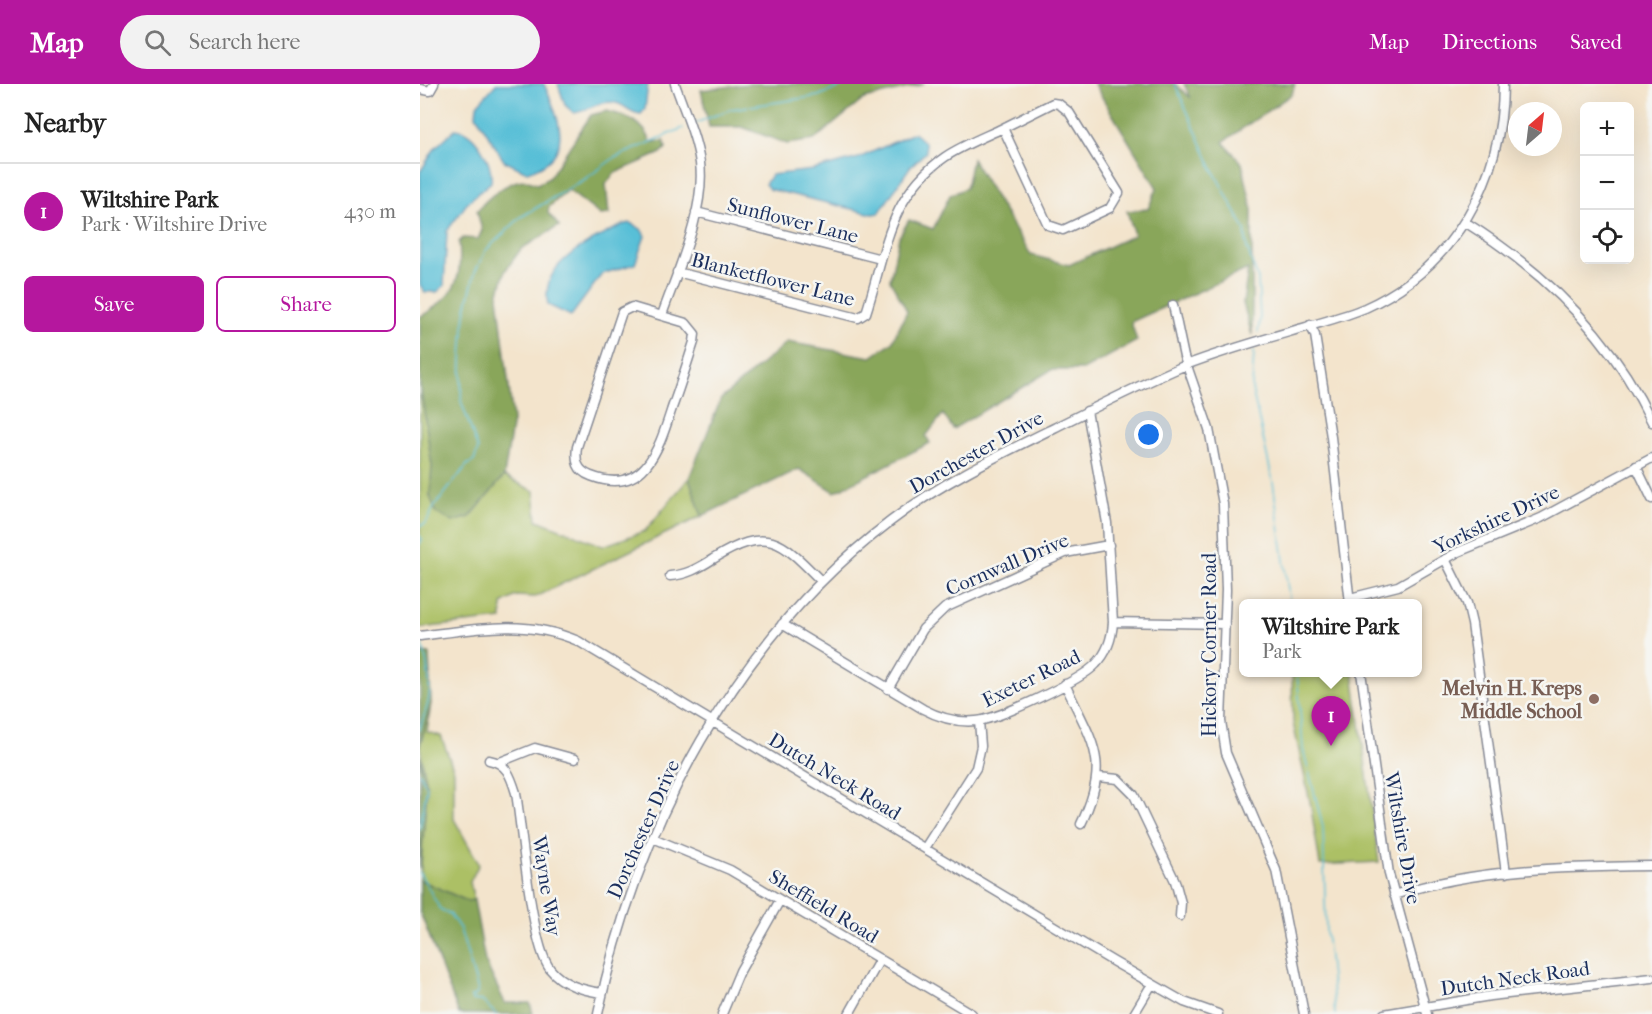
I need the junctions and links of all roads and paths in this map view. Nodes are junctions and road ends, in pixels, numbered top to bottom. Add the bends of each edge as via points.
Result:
1 (434, 84) edge
2 (675, 84) edge
3 (1503, 84) edge
4 (420, 89) edge
5 (1003, 128) junction
6 (696, 212) junction
7 (1465, 222) junction
8 (881, 259) junction
9 (677, 272) junction
10 (1173, 305) dead end
11 (662, 315) junction
12 (1310, 325) junction
13 (1187, 365) junction
14 (1087, 411) junction
15 (1652, 422) edge
16 (1652, 458) edge
17 (1636, 465) junction
18 (1652, 499) edge
19 (1109, 545) junction
20 (1445, 559) junction
21 (670, 576) dead end
22 (821, 581) junction
23 (1350, 599) edge
24 (1356, 599) edge
25 (1113, 622) junction
26 (782, 624) junction
27 (1225, 624) junction
28 (420, 636) edge
29 (1361, 677) edge
30 (1065, 684) junction
31 (888, 689) junction
32 (979, 721) junction
33 (714, 723) junction
34 (575, 759) dead end
35 (489, 760) dead end
36 (500, 762) junction
37 (1098, 777) junction
38 (1081, 824) dead end
39 (653, 838) junction
40 (925, 848) junction
41 (1652, 866) edge
42 (1506, 873) junction
43 (1394, 895) junction
44 (780, 900) junction
45 (1180, 916) dead end
46 (880, 959) junction
47 (1652, 978) edge
48 (1152, 984) junction
49 (602, 993) junction
50 (1426, 1010) edge
51 (598, 1014) edge
52 (722, 1014) edge
53 (849, 1014) edge
54 (972, 1014) edge
55 (1134, 1014) edge
56 (1218, 1014) edge
57 (1304, 1014) edge
58 (1384, 1014) edge

1 - 4 street via 430,91
2 - 6 street via 700,164
3 - 7 street, Dorchester Drive via 1502,122 1493,162
5 - 5 street, Blanketflower Lane via 1053,103 1063,106 1118,188 1115,203 1063,230 1052,228
5 - 8 street, Blanketflower Lane via 925,171 894,216
6 - 8 street, Sunflower Lane
6 - 9 street
7 - 12 street, Dorchester Drive via 1432,262 1394,292 1353,313
7 - 15 street via 1530,267 1575,309 1628,377
8 - 9 street, Blanketflower Lane via 866,312 858,318
9 - 11 street
10 - 13 street, Hickory Corner Road
11 - 11 street via 686,323 695,334 659,448 650,464 629,479 615,481 589,476 579,469 575,459 577,447 622,312 632,307
12 - 13 street, Dorchester Drive
12 - 23 street via 1331,437
13 - 14 street, Dorchester Drive
13 - 27 street, Hickory Corner Road via 1215,454 1225,532
14 - 19 street, Exeter Road
14 - 22 street, Dorchester Drive via 931,493 874,534
16 - 17 street, Yorkshire Drive
17 - 18 street
17 - 20 street, Yorkshire Drive via 1551,513
19 - 25 street, Exeter Road
19 - 31 street, Cornwall Drive via 1065,553 945,608 923,629
20 - 24 street, Yorkshire Drive via 1398,586
20 - 42 street via 1467,603 1472,624
21 - 22 street via 695,570 744,542 761,540 777,543 791,552
22 - 26 street, Dorchester Drive
25 - 27 street
25 - 30 street, Exeter Road via 1102,657 1083,675
26 - 31 street, Exeter Road
26 - 33 street, Dorchester Drive via 755,658
27 - 57 street, Hickory Corner Road via 1223,740 1276,870
28 - 33 street, Dutch Neck Road via 506,626 558,633
29 - 43 street, Wiltshire Drive
30 - 32 street, Exeter Road
30 - 37 street via 1095,748
31 - 32 street, Exeter Road via 939,717
32 - 40 street via 981,746 976,768
33 - 39 street, Dorchester Drive
33 - 40 street, Dutch Neck Road
34 - 36 street via 535,748
35 - 36 street
36 - 49 street, Wayne Way via 516,793 543,958 567,983
37 - 38 street
37 - 45 street via 1118,779 1134,795 1177,888
39 - 44 street, Sheffield Road via 710,860
39 - 49 street, Dorchester Drive via 619,927
40 - 48 street, Dutch Neck Road
41 - 42 street via 1561,867
42 - 43 street
43 - 50 street, Wiltshire Drive
44 - 46 street, Sheffield Road
44 - 52 street via 740,971
46 - 53 street
46 - 54 street, Sheffield Road
47 - 50 street, Dutch Neck Road
48 - 55 street
48 - 56 street, Dutch Neck Road via 1184,1002
49 - 51 street, Dorchester Drive
50 - 58 street, Dutch Neck Road

